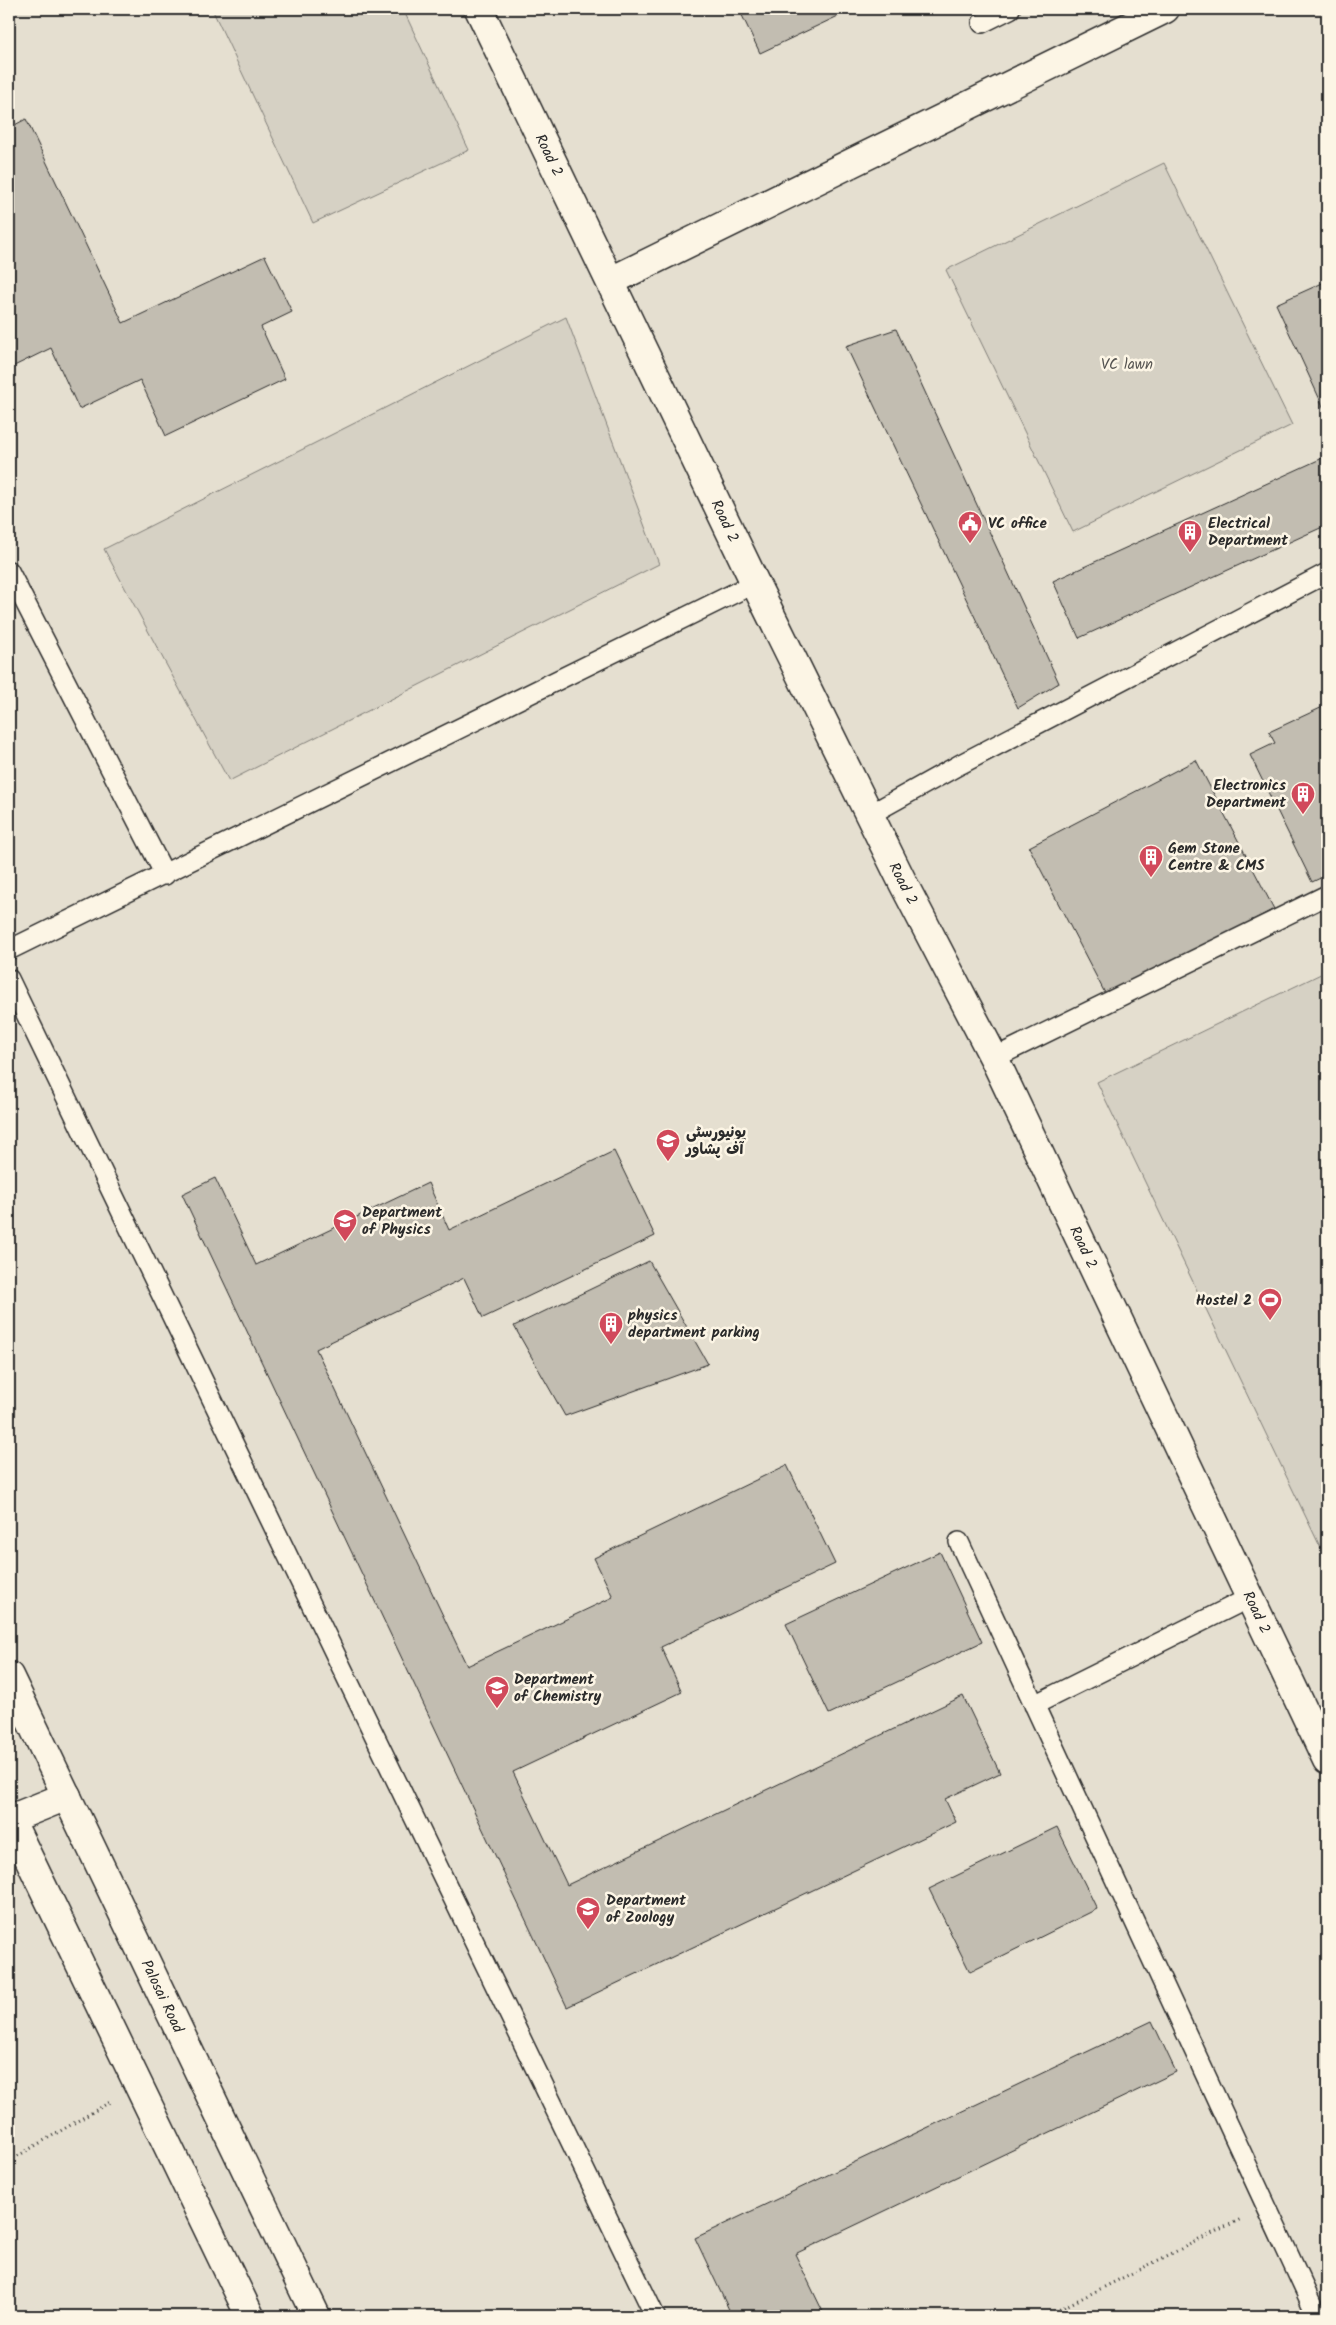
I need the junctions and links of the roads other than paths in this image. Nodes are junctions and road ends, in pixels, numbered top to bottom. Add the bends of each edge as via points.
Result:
1 (479, 9) edge
2 (1010, 9) edge
3 (1164, 9) edge
4 (982, 23) dead end
5 (611, 281) junction
6 (9, 570) edge
7 (1327, 573) edge
8 (755, 583) junction
9 (869, 815) junction
10 (165, 875) junction
11 (1327, 895) edge
12 (9, 950) edge
13 (9, 979) edge
14 (994, 1058) junction
15 (959, 1542) dead end
16 (1249, 1598) junction
17 (9, 1676) edge
18 (1034, 1705) junction
19 (1327, 1760) edge
20 (67, 1796) junction
21 (9, 1818) edge
22 (250, 2316) edge
23 (316, 2316) edge
24 (655, 2316) edge
25 (1317, 2316) edge

1 - 5 street, Road 2
2 - 4 lane
3 - 5 street
5 - 8 street, Road 2
6 - 10 lane
7 - 9 lane
8 - 9 street, Road 2
8 - 10 lane
9 - 14 street, Road 2
10 - 12 lane
11 - 14 lane
13 - 24 lane
14 - 16 street, Road 2
15 - 18 lane
16 - 18 lane
16 - 19 street, Road 2
17 - 20 street, Palosai Road
18 - 25 lane
20 - 21 street
20 - 23 street, Palosai Road
21 - 22 street

